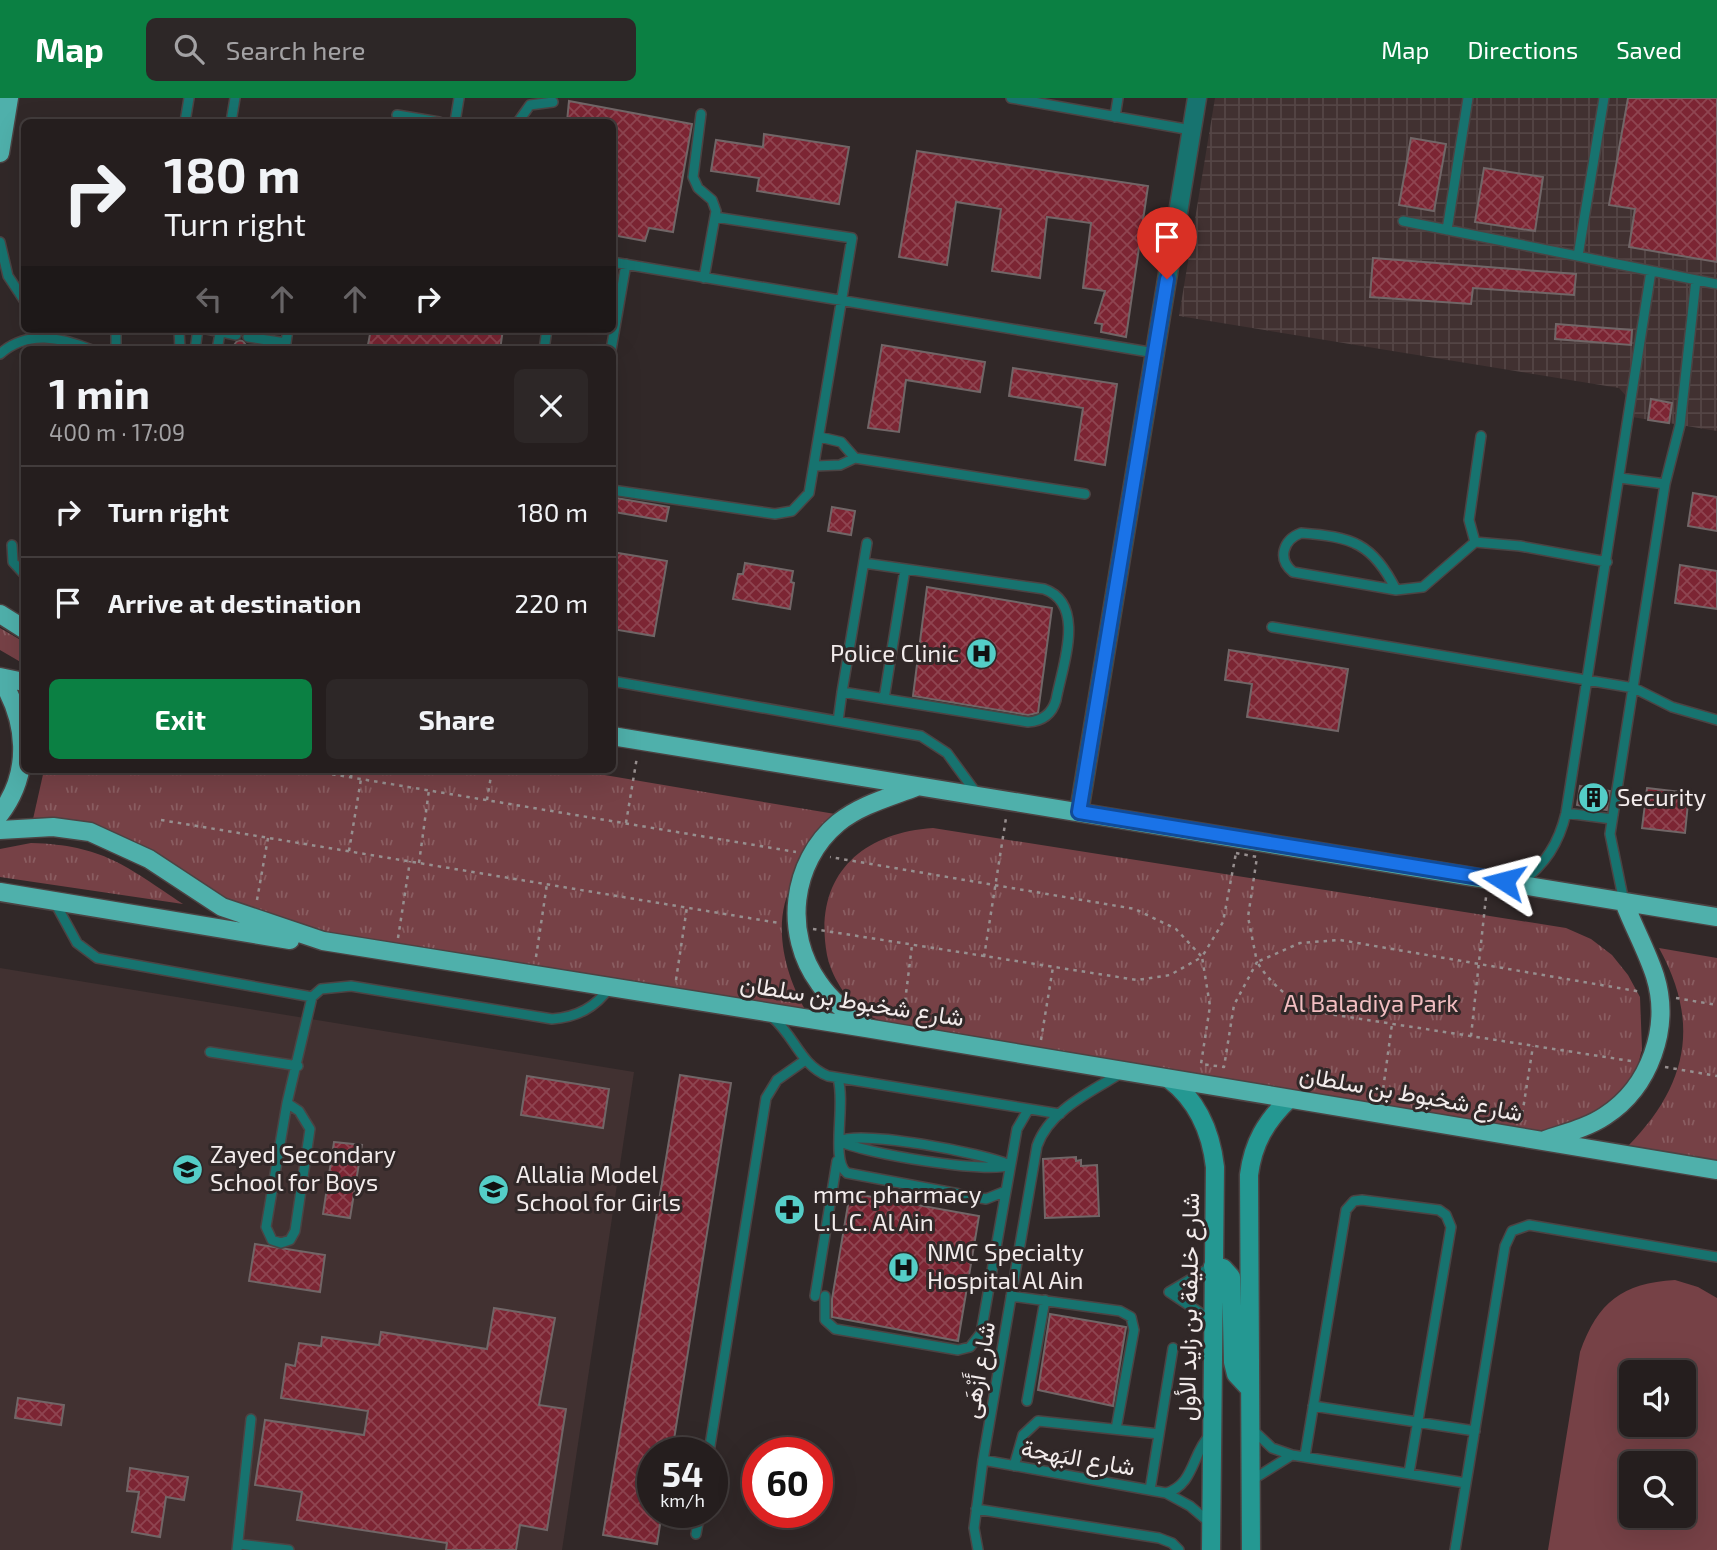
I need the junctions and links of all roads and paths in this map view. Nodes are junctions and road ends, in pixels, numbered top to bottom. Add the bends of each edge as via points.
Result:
1 (9, 98) edge
2 (189, 98) edge
3 (235, 98) edge
4 (459, 98) edge
5 (1012, 98) edge
6 (1118, 98) edge
7 (1197, 98) edge
8 (1468, 98) edge
9 (1604, 98) edge
10 (553, 102) dead end
11 (701, 114) dead end
12 (397, 115) dead end
13 (1115, 117) junction
14 (186, 119) edge
15 (232, 119) edge
16 (421, 119) edge
17 (456, 119) edge
18 (520, 119) edge
19 (1191, 131) junction
20 (0, 153) edge
21 (715, 218) junction
22 (1403, 221) dead end
23 (1447, 230) junction
24 (0, 242) edge
25 (1578, 256) junction
26 (616, 263) edge
27 (626, 264) junction
28 (1651, 271) junction
29 (704, 278) junction
30 (1696, 280) junction
31 (1717, 284) edge
32 (21, 296) edge
33 (842, 300) junction
34 (616, 321) edge
35 (225, 333) edge
36 (236, 335) dead end
37 (248, 337) dead end
38 (80, 346) edge
39 (286, 346) edge
40 (1155, 353) junction
41 (0, 354) edge
42 (1481, 436) dead end
43 (820, 437) junction
44 (855, 458) junction
45 (815, 466) junction
46 (1620, 478) junction
47 (1665, 484) junction
48 (616, 490) edge
49 (1085, 494) dead end
50 (1475, 542) junction
51 (867, 543) dead end
52 (12, 545) dead end
53 (1607, 562) junction
54 (864, 563) junction
55 (905, 569) junction
56 (21, 571) edge
57 (1396, 590) junction
58 (0, 614) edge
59 (21, 627) edge
60 (1272, 627) dead end
61 (0, 677) edge
62 (1588, 680) junction
63 (21, 681) edge
64 (616, 682) edge
65 (1633, 688) junction
66 (842, 692) junction
67 (884, 699) junction
68 (1717, 720) edge
69 (838, 721) junction
70 (21, 735) edge
71 (616, 737) edge
72 (640, 740) junction
73 (21, 760) edge
74 (326, 773) edge
75 (352, 773) edge
76 (492, 773) edge
77 (351, 777) junction
78 (361, 779) junction
79 (919, 786) junction
80 (429, 790) junction
81 (978, 796) junction
82 (487, 800) junction
83 (1008, 801) junction
84 (1079, 812) junction
85 (1566, 813) junction
86 (0, 814) edge
87 (1612, 819) junction
88 (161, 820) dead end
89 (626, 823) junction
90 (0, 831) edge
91 (268, 838) junction
92 (349, 851) junction
93 (811, 854) junction
94 (410, 861) junction
95 (419, 863) junction
96 (1488, 878) junction
97 (1520, 883) junction
98 (547, 884) junction
99 (995, 885) junction
100 (0, 892) edge
101 (53, 900) junction
102 (1624, 902) junction
103 (687, 907) junction
104 (1717, 917) edge
105 (253, 920) junction
106 (796, 926) junction
107 (323, 941) junction
108 (912, 945) junction
109 (396, 953) junction
110 (984, 957) junction
111 (1202, 957) junction
112 (1257, 962) junction
113 (1479, 964) junction
114 (1053, 967) junction
115 (533, 975) junction
116 (610, 987) junction
117 (1659, 995) junction
118 (312, 997) junction
119 (673, 997) junction
120 (1717, 1005) edge
121 (765, 1012) junction
122 (1392, 1024) junction
123 (866, 1028) junction
124 (901, 1034) junction
125 (1471, 1037) junction
126 (1532, 1046) junction
127 (210, 1052) dead end
128 (1038, 1057) junction
129 (804, 1061) junction
130 (1650, 1064) junction
131 (298, 1066) junction
132 (1125, 1071) junction
133 (1717, 1076) edge
134 (838, 1079) junction
135 (1169, 1079) junction
136 (1289, 1099) junction
137 (287, 1104) junction
138 (1028, 1110) junction
139 (1060, 1114) junction
140 (1380, 1114) junction
141 (1518, 1137) junction
142 (839, 1141) junction
143 (1542, 1141) junction
144 (838, 1159) junction
145 (1010, 1165) junction
146 (1717, 1170) edge
147 (1006, 1191) junction
148 (1717, 1257) edge
149 (1213, 1266) junction
150 (1011, 1296) junction
151 (1045, 1300) junction
152 (1211, 1320) junction
153 (1173, 1348) dead end
154 (1250, 1389) junction
155 (1027, 1401) dead end
156 (1313, 1406) junction
157 (251, 1419) dead end
158 (1418, 1422) junction
159 (1250, 1426) junction
160 (1116, 1429) junction
161 (1475, 1431) junction
162 (1212, 1433) junction
163 (1159, 1434) junction
164 (711, 1437) edge
165 (1292, 1455) junction
166 (1305, 1456) junction
167 (983, 1460) junction
168 (1014, 1466) junction
169 (1409, 1473) junction
170 (1251, 1482) junction
171 (1466, 1483) junction
172 (1150, 1490) junction
173 (1166, 1493) junction
174 (976, 1509) junction
175 (1212, 1524) junction
176 (697, 1528) edge
177 (696, 1534) dead end
178 (237, 1547) edge
179 (289, 1550) edge
180 (978, 1550) edge
181 (1179, 1550) edge
182 (1211, 1550) edge
183 (1251, 1550) edge
184 (1455, 1550) edge

1 - 20 main road
2 - 14 lane
3 - 15 lane
4 - 17 lane
5 - 13 lane
6 - 13 lane
7 - 19 street
8 - 23 lane
9 - 25 lane
10 - 18 lane via 530,105
11 - 21 lane via 693,177 712,200
12 - 16 lane
13 - 19 lane
19 - 40 street
21 - 29 lane
21 - 33 lane via 852,238
22 - 23 lane
23 - 25 lane
24 - 32 lane via 8,276
25 - 28 lane
26 - 27 lane
27 - 29 lane
27 - 34 lane
28 - 30 lane
28 - 46 lane
29 - 33 lane
30 - 31 lane
30 - 47 lane via 1680,425
33 - 40 lane
33 - 43 lane
35 - 36 lane
37 - 39 lane
38 - 41 lane via 34,337
40 - 84 street
42 - 50 lane via 1469,520
43 - 44 lane via 841,442
43 - 45 lane
44 - 45 lane via 840,465
44 - 49 lane
45 - 48 lane via 805,500 784,514
46 - 47 lane
46 - 53 lane
47 - 65 lane
50 - 53 lane
50 - 57 lane via 1423,587
51 - 54 lane
52 - 56 lane via 13,562
53 - 62 lane
54 - 55 lane
54 - 66 lane
55 - 67 lane
55 - 67 lane via 1044,589 1063,601 1069,623 1056,700 1051,712 1040,719 1028,722
57 - 57 lane via 1299,574 1286,564 1285,546 1301,533 1359,544 1374,554
58 - 59 main road
60 - 62 lane
61 - 63 main road
61 - 70 main road via 18,712
62 - 65 lane
62 - 85 lane
64 - 69 lane
65 - 68 lane via 1672,707
65 - 87 lane
66 - 67 lane
66 - 69 lane
69 - 81 lane via 931,740 947,753
71 - 72 main road
72 - 79 main road
72 - 89 path
73 - 86 main road via 15,789
74 - 77 path
75 - 77 path
76 - 82 path
77 - 78 path
78 - 80 path
78 - 92 path
79 - 81 main road
79 - 93 main road via 856,811 823,837
80 - 82 path
80 - 95 path
81 - 83 main road
82 - 89 path
83 - 84 main road
83 - 99 path
84 - 96 main road
85 - 87 lane
85 - 97 lane via 1546,859
87 - 102 lane via 1611,848
88 - 91 path
89 - 93 path
90 - 105 main road, شارع شخبوط بن سلطان via 53,827 90,832 128,848 204,898
91 - 92 path
91 - 105 path
92 - 94 path
93 - 99 path
93 - 106 main road via 798,889
94 - 95 path
94 - 109 path
95 - 98 path
96 - 97 main road
96 - 113 path
97 - 102 main road
98 - 103 path
98 - 115 path
99 - 110 path
99 - 111 path via 1135,909 1176,929
100 - 101 main road
101 - 107 main road via 252,935
101 - 118 lane via 76,943 105,960
102 - 104 main road
102 - 117 main road
103 - 106 path
103 - 119 path
105 - 107 main road, شارع شخبوط بن سلطان
106 - 108 path
106 - 123 main road via 800,946 819,984
107 - 109 main road, شارع شخبوط بن سلطان
108 - 110 path
108 - 124 path
109 - 115 main road, شارع شخبوط بن سلطان
110 - 114 path
111 - 112 path via 1223,922 1236,853 1256,856 1248,917
111 - 112 path via 1210,1006 1201,1064 1224,1067 1234,1005
111 - 114 path via 1170,975 1148,980
112 - 113 path via 1286,947 1327,940
112 - 122 path via 1276,988 1299,1004
113 - 117 path
113 - 125 path
114 - 128 path
115 - 116 main road, شارع شخبوط بن سلطان
116 - 118 lane via 581,1013 552,1019 351,986 321,989
116 - 119 main road, شارع شخبوط بن سلطان
117 - 120 path
117 - 130 main road via 1659,1030
118 - 131 lane
119 - 121 main road, شارع شخبوط بن سلطان
121 - 123 main road, شارع شخبوط بن سلطان
121 - 129 lane via 789,1034
122 - 125 path
122 - 140 path
123 - 124 main road, شارع شخبوط بن سلطان
124 - 128 main road, شارع شخبوط بن سلطان
125 - 126 path
126 - 130 path
126 - 141 path
127 - 131 lane
128 - 132 main road, شارع شخبوط بن سلطان
129 - 134 lane via 819,1073
129 - 164 lane via 777,1080 766,1098
130 - 133 path
130 - 143 main road via 1632,1093 1607,1115
131 - 137 lane
132 - 135 main road, شارع شخبوط بن سلطان
132 - 139 lane, شارع أَزْهَى
134 - 138 lane
134 - 142 lane via 842,1102
135 - 136 main road, شارع شخبوط بن سلطان
135 - 149 main road, شارع خليفة بن زايد الأول via 1190,1099 1210,1138 1215,1167
136 - 140 main road, شارع شخبوط بن سلطان
136 - 154 main road via 1263,1128 1250,1163
137 - 137 lane via 267,1227 272,1240 281,1243 290,1240 295,1231 310,1137 304,1116
138 - 139 lane
138 - 145 lane via 1017,1129
139 - 150 lane, شارع أَزْهَى via 1040,1138 1034,1156
140 - 141 main road, شارع شخبوط بن سلطان
141 - 143 main road, شارع شخبوط بن سلطان
142 - 144 lane
142 - 145 lane via 864,1136 989,1157
143 - 146 main road, شارع شخبوط بن سلطان
144 - 147 lane via 842,1169 853,1175 986,1199
144 - 147 lane via 820,1296 825,1320 835,1329 958,1350 970,1347 981,1333
145 - 147 lane
148 - 161 lane via 1529,1225 1512,1231 1505,1246
149 - 152 main road, شارع خليفة بن زايد الأول
149 - 152 lane via 1169,1292
149 - 154 main road via 1223,1268 1231,1277 1233,1362 1236,1374
150 - 151 lane
150 - 167 lane, شارع أَزْهَى
151 - 155 lane
151 - 160 lane via 1120,1311 1131,1317 1134,1330
152 - 162 main road, شارع خليفة بن زايد الأول
153 - 163 lane
154 - 159 main road
156 - 158 lane
156 - 158 lane via 1348,1207 1362,1200 1439,1210 1449,1218 1451,1227
156 - 166 lane
157 - 178 lane
158 - 161 lane
158 - 169 lane
159 - 165 lane via 1264,1442
159 - 170 main road
160 - 163 lane
160 - 168 lane via 1038,1421 1023,1435
161 - 171 lane
162 - 173 lane, شارع البَهجة via 1199,1449 1184,1483
162 - 175 main road, شارع خليفة بن زايد الأول
163 - 172 lane
165 - 166 lane
165 - 170 lane
166 - 169 lane
167 - 168 lane, شارع البَهجة
167 - 174 lane, شارع أَزْهَى
168 - 172 lane, شارع البَهجة
169 - 171 lane
170 - 183 main road
171 - 184 lane
172 - 173 lane, شارع البَهجة
173 - 175 lane, شارع البَهجة
174 - 180 lane, شارع أَزْهَى via 973,1535
174 - 181 lane via 1159,1538
175 - 182 main road, شارع خليفة بن زايد الأول
176 - 177 lane
178 - 179 lane

